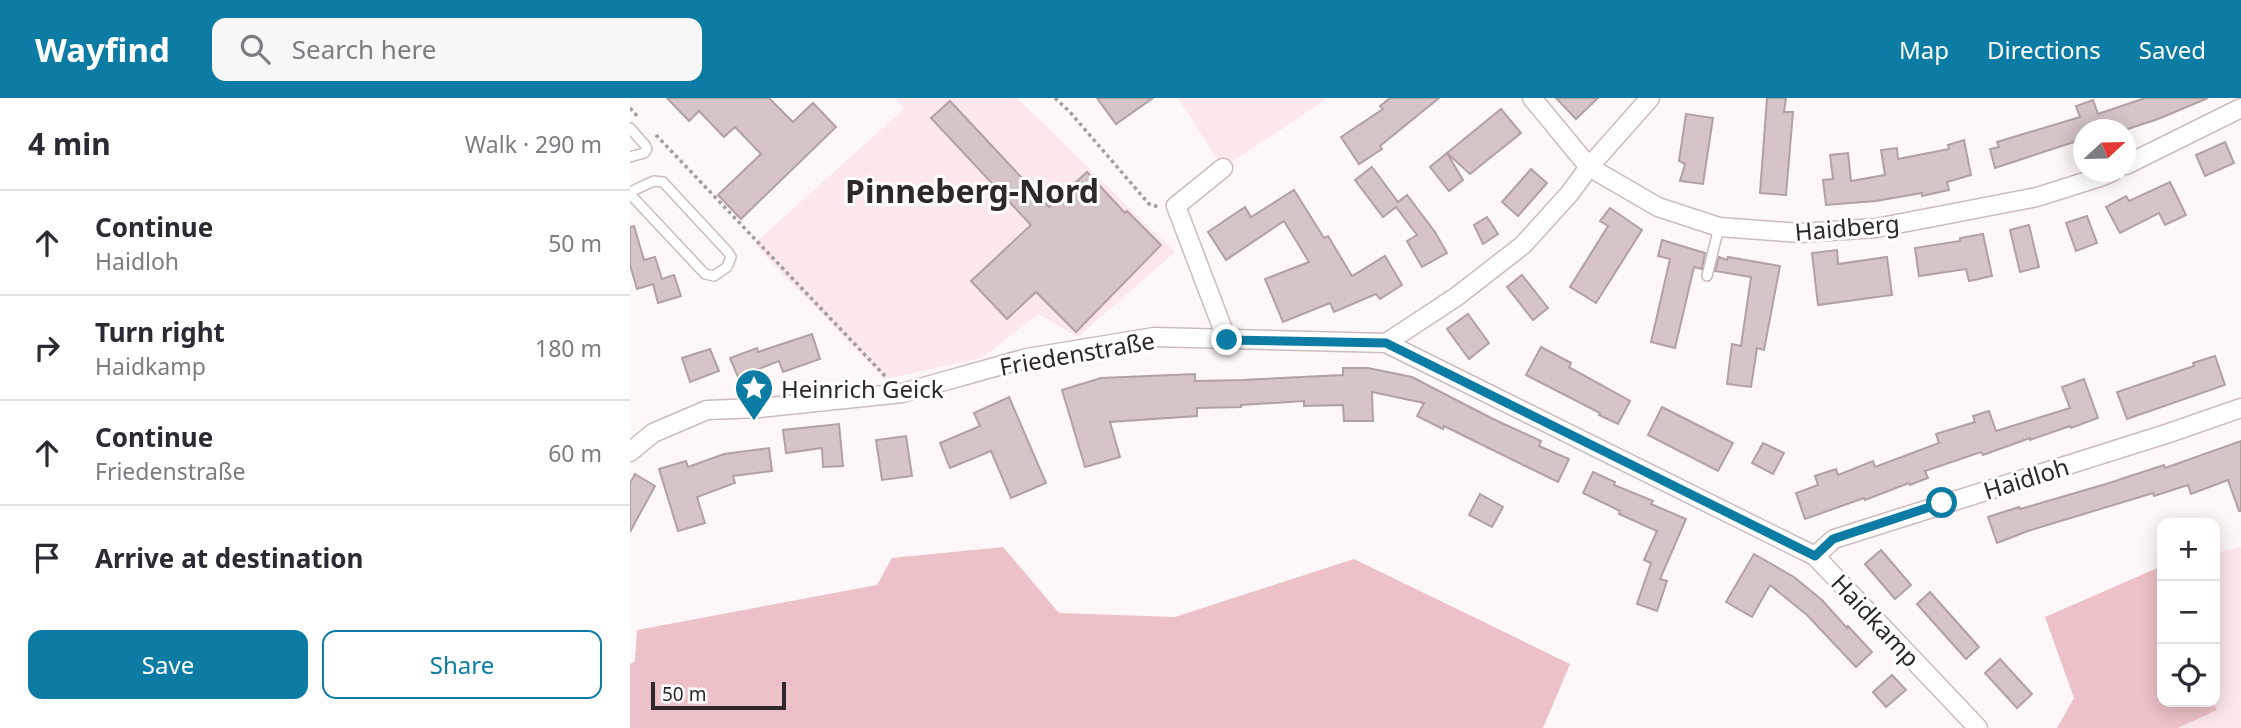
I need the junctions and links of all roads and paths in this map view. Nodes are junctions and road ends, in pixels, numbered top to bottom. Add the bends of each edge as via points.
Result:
1 (1055, 98) edge
2 (1532, 98) edge
3 (1650, 98) edge
4 (630, 108) edge
5 (2241, 108) edge
6 (639, 118) dead end
7 (630, 128) edge
8 (649, 128) dead end
9 (630, 157) edge
10 (2136, 160) edge
11 (1589, 167) junction
12 (1223, 169) dead end
13 (2084, 182) edge
14 (630, 193) edge
15 (1176, 206) junction
16 (1719, 227) junction
17 (1707, 276) dead end
18 (1227, 340) junction
19 (1386, 343) junction
20 (902, 393) junction
21 (2241, 408) edge
22 (630, 452) edge
23 (1815, 556) junction
24 (1978, 728) edge

1 - 15 path via 1149,204 1164,209
2 - 11 street
3 - 11 street
4 - 6 path
5 - 10 street
7 - 9 lane via 647,149
8 - 20 path
11 - 16 street, Haidberg via 1658,206
11 - 19 street via 1523,245 1457,297
12 - 15 street
13 - 16 street, Haidberg via 2037,197 1876,228 1800,233
14 - 14 lane via 654,181 663,182 728,252 727,267 714,276 705,274
15 - 18 street
16 - 17 lane
18 - 19 street, Friedenstraße
18 - 20 street, Friedenstraße via 1154,337 1027,358
19 - 23 street, Haidkamp
20 - 22 street, Friedenstraße via 708,410 653,433
21 - 23 street, Haidloh via 1833,539
23 - 24 street, Haidkamp

